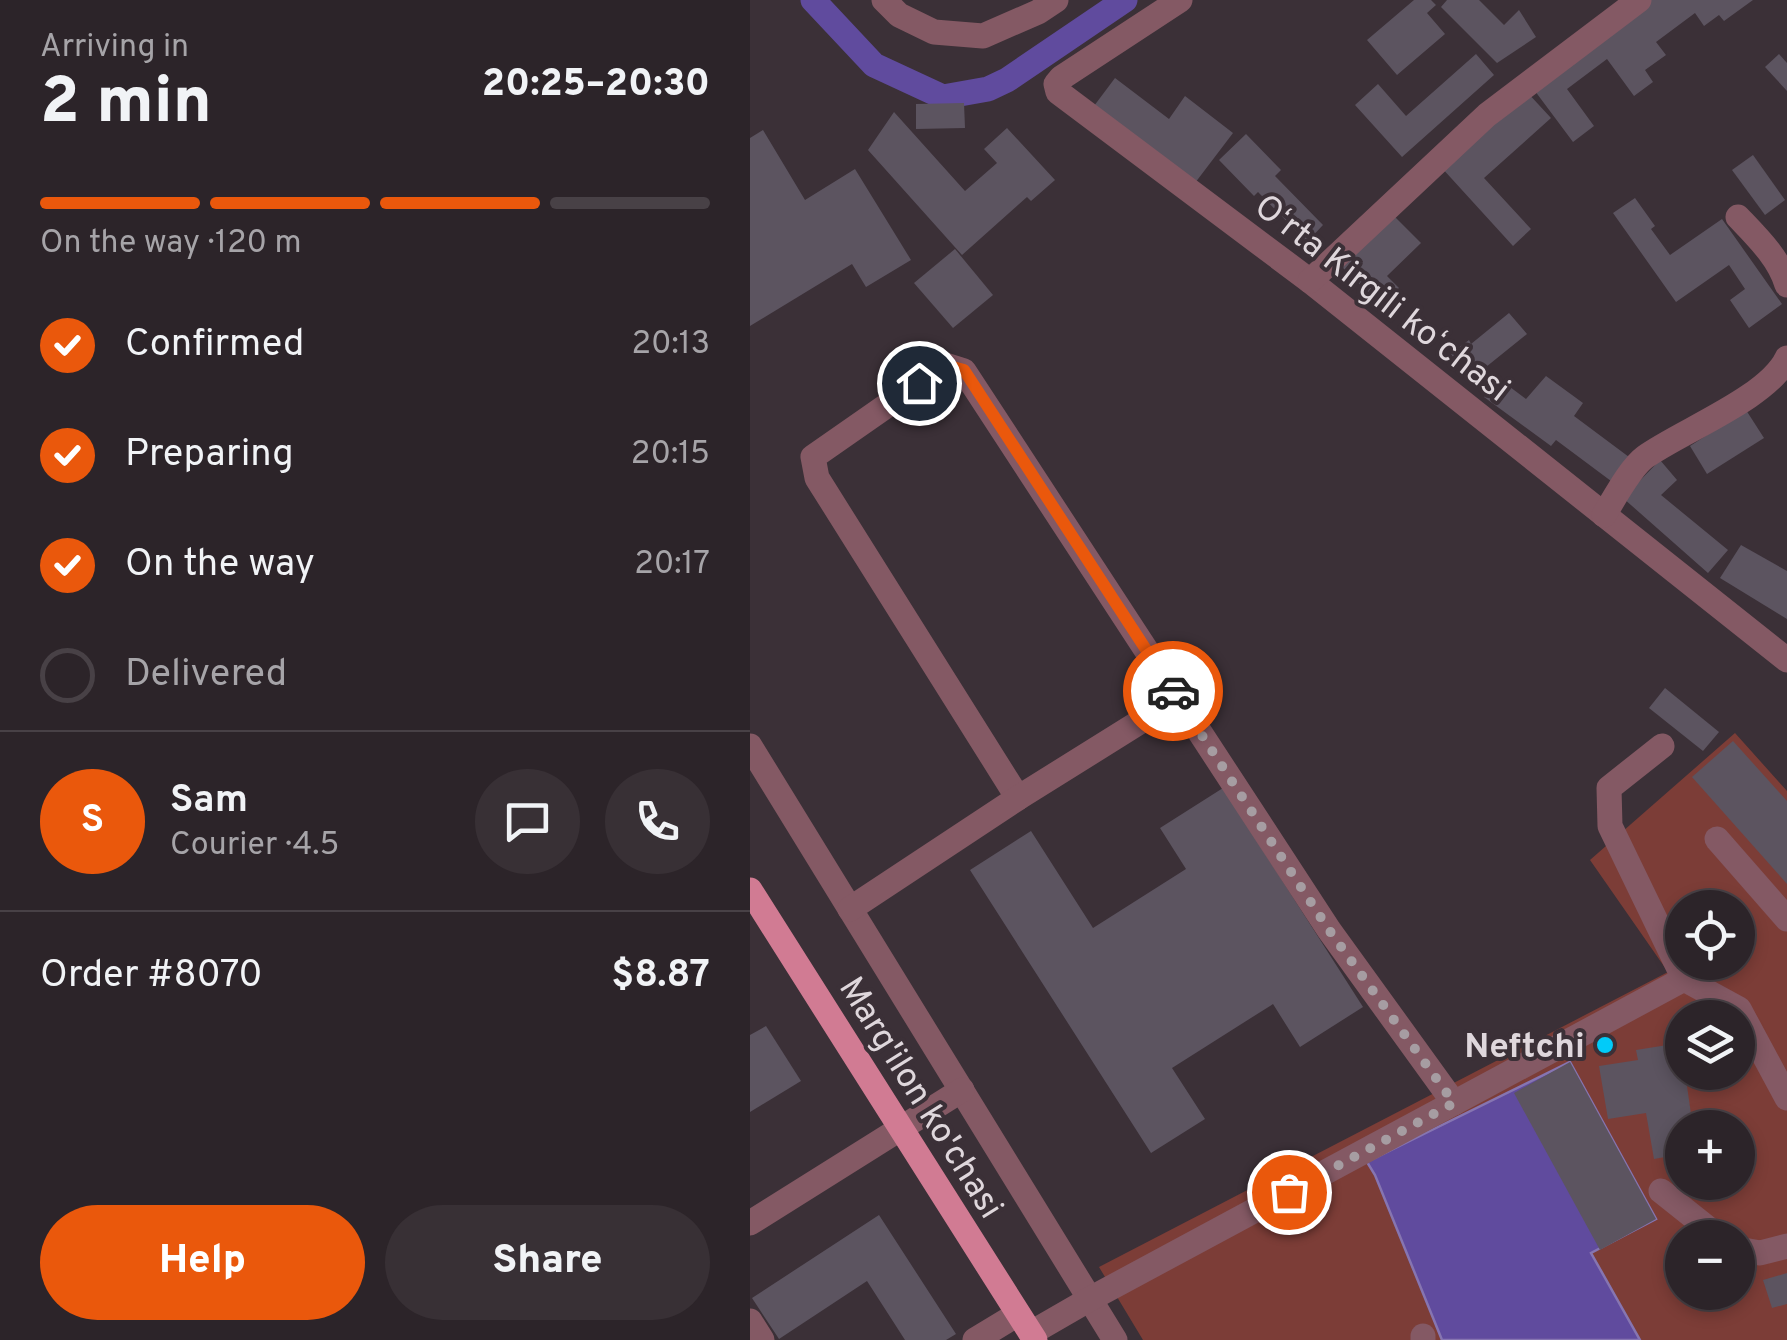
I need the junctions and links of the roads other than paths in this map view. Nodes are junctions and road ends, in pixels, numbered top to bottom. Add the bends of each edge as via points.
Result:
1 (884, 0) edge
2 (1056, 0) edge
3 (1180, 0) edge
4 (1639, 0) edge
5 (1738, 217) dead end
6 (1310, 281) junction
7 (1787, 285) edge
8 (1787, 358) edge
9 (1604, 515) junction
10 (1787, 660) edge
11 (1178, 698) junction
12 (750, 746) edge
13 (1662, 746) dead end
14 (1018, 798) junction
15 (1716, 839) dead end
16 (750, 890) edge
17 (850, 908) junction
18 (1787, 919) edge
19 (1665, 940) edge
20 (1682, 980) edge
21 (1686, 980) edge
22 (962, 1090) junction
23 (1787, 1098) edge
24 (1454, 1103) junction
25 (900, 1128) junction
26 (1661, 1191) dead end
27 (1697, 1220) edge
28 (750, 1222) edge
29 (1787, 1246) edge
30 (1755, 1252) edge
31 (1090, 1299) junction
32 (750, 1321) edge
33 (1028, 1329) edge
34 (762, 1340) edge
35 (975, 1340) edge
36 (1116, 1340) edge

1 - 2 street via 899,16 934,32 983,36
3 - 6 street, Oʻrta Kirgili koʻchasi via 1061,78 1058,92
4 - 6 street via 1487,115
5 - 7 street
6 - 9 street, Oʻrta Kirgili koʻchasi
8 - 9 street via 1750,394 1642,459
9 - 10 street, Oʻrta Kirgili koʻchasi
11 - 14 street
11 - 14 street via 964,370 945,365 813,458 817,478
11 - 24 street via 1329,930
12 - 17 street
13 - 19 street via 1609,788 1610,826
14 - 17 street
15 - 18 street
16 - 25 main road, Marg'ilon ko'chasi
17 - 22 street
20 - 24 street
21 - 23 street via 1739,1009
22 - 25 street
22 - 31 street
24 - 31 street
25 - 28 street
25 - 33 main road, Marg'ilon ko'chasi
26 - 27 street
29 - 30 street
31 - 33 street
31 - 36 street
32 - 34 street
33 - 35 street

